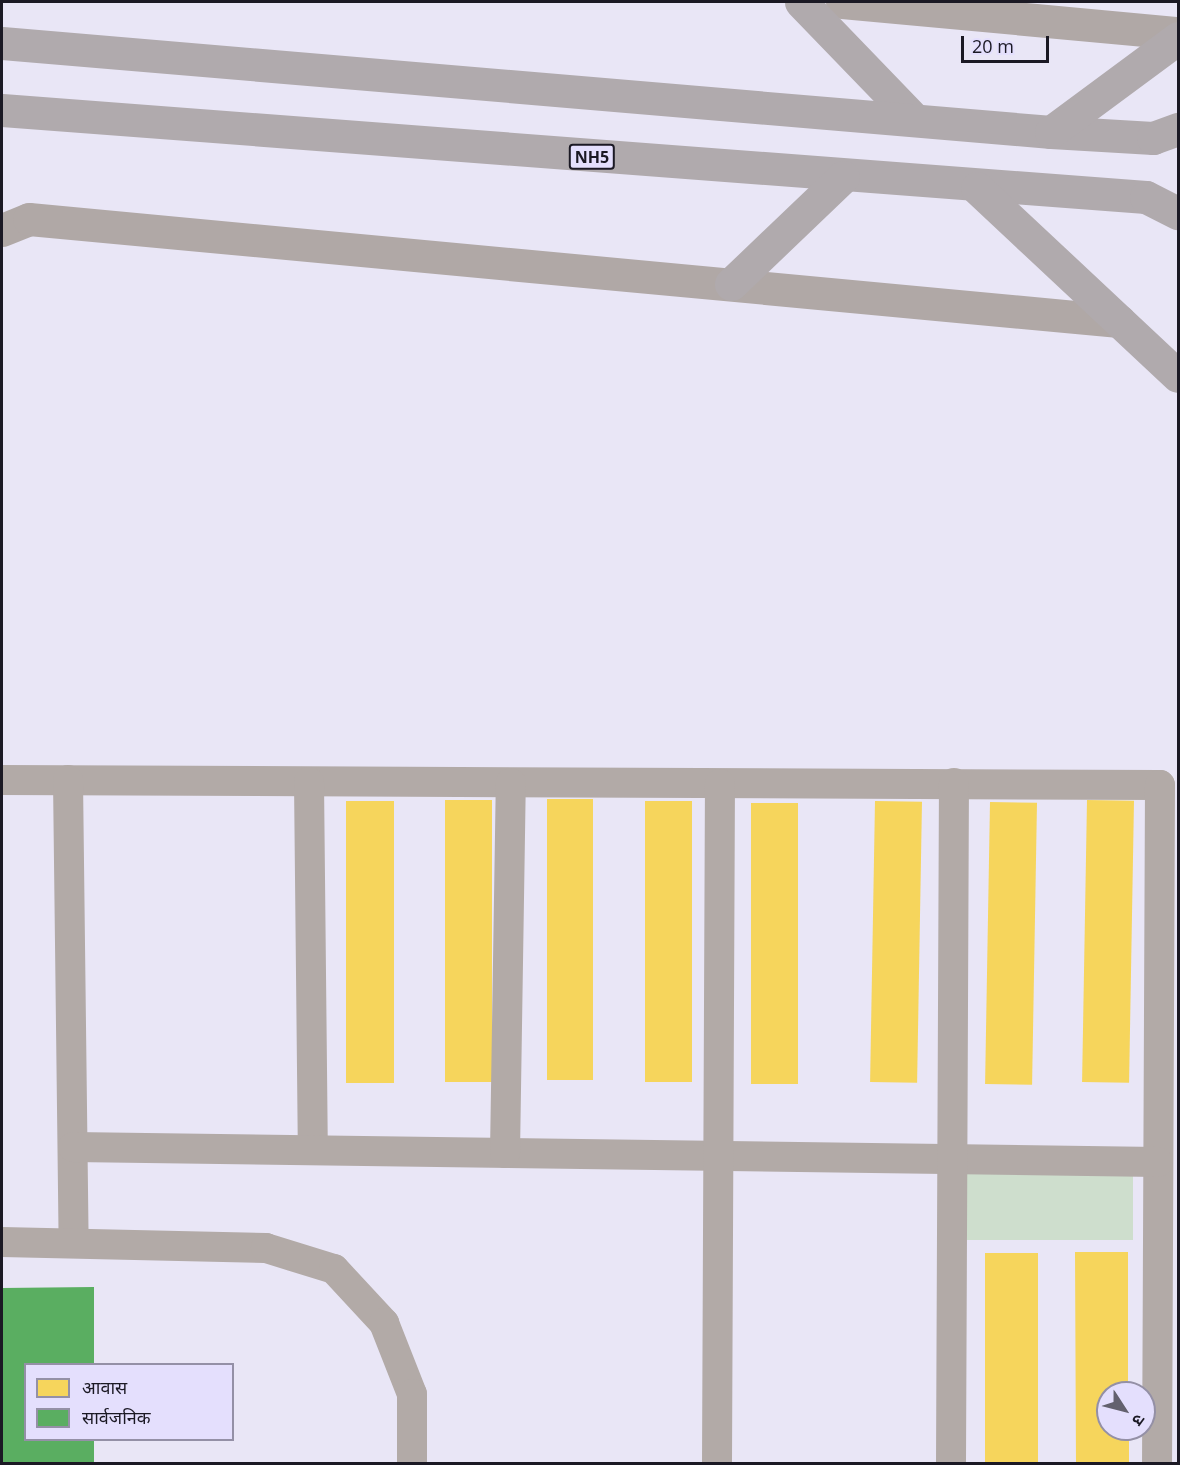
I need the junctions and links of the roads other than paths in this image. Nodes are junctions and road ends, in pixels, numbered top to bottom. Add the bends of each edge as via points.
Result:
1 (801, 2) edge
2 (842, 2) edge
3 (1179, 33) edge
4 (1179, 38) edge
5 (2, 43) edge
6 (2, 110) edge
7 (912, 117) junction
8 (1179, 129) edge
9 (1051, 132) junction
10 (843, 177) junction
11 (977, 188) junction
12 (1179, 213) edge
13 (2, 230) edge
14 (731, 284) junction
15 (1119, 321) junction
16 (1179, 376) edge
17 (2, 780) edge
18 (68, 780) junction
19 (309, 782) junction
20 (511, 783) junction
21 (954, 783) junction
22 (720, 784) junction
23 (73, 1147) junction
24 (313, 1150) junction
25 (505, 1153) junction
26 (718, 1155) junction
27 (952, 1158) junction
28 (1158, 1162) junction
29 (2, 1242) edge
30 (74, 1243) junction
31 (412, 1464) edge
32 (717, 1464) edge
33 (951, 1464) edge
34 (1157, 1464) edge

1 - 7 highway
2 - 3 street
4 - 9 highway
5 - 7 highway
6 - 10 highway, NH5
7 - 9 highway
8 - 9 highway via 1154,138
10 - 11 highway, NH5
10 - 14 highway
11 - 12 highway, NH5 via 1146,197
11 - 15 highway
13 - 14 street via 29,219
14 - 15 street
15 - 16 highway
17 - 18 street
18 - 19 street
18 - 23 street
19 - 20 street
19 - 24 street
20 - 22 street
20 - 25 street
21 - 22 street
21 - 27 street
21 - 28 street via 1160,785
22 - 26 street
23 - 24 street
23 - 30 street
24 - 25 street
25 - 26 street
26 - 27 street
26 - 32 street
27 - 28 street
27 - 33 street
28 - 34 street
29 - 30 street
30 - 31 street via 266,1248 334,1269 388,1333 412,1394

